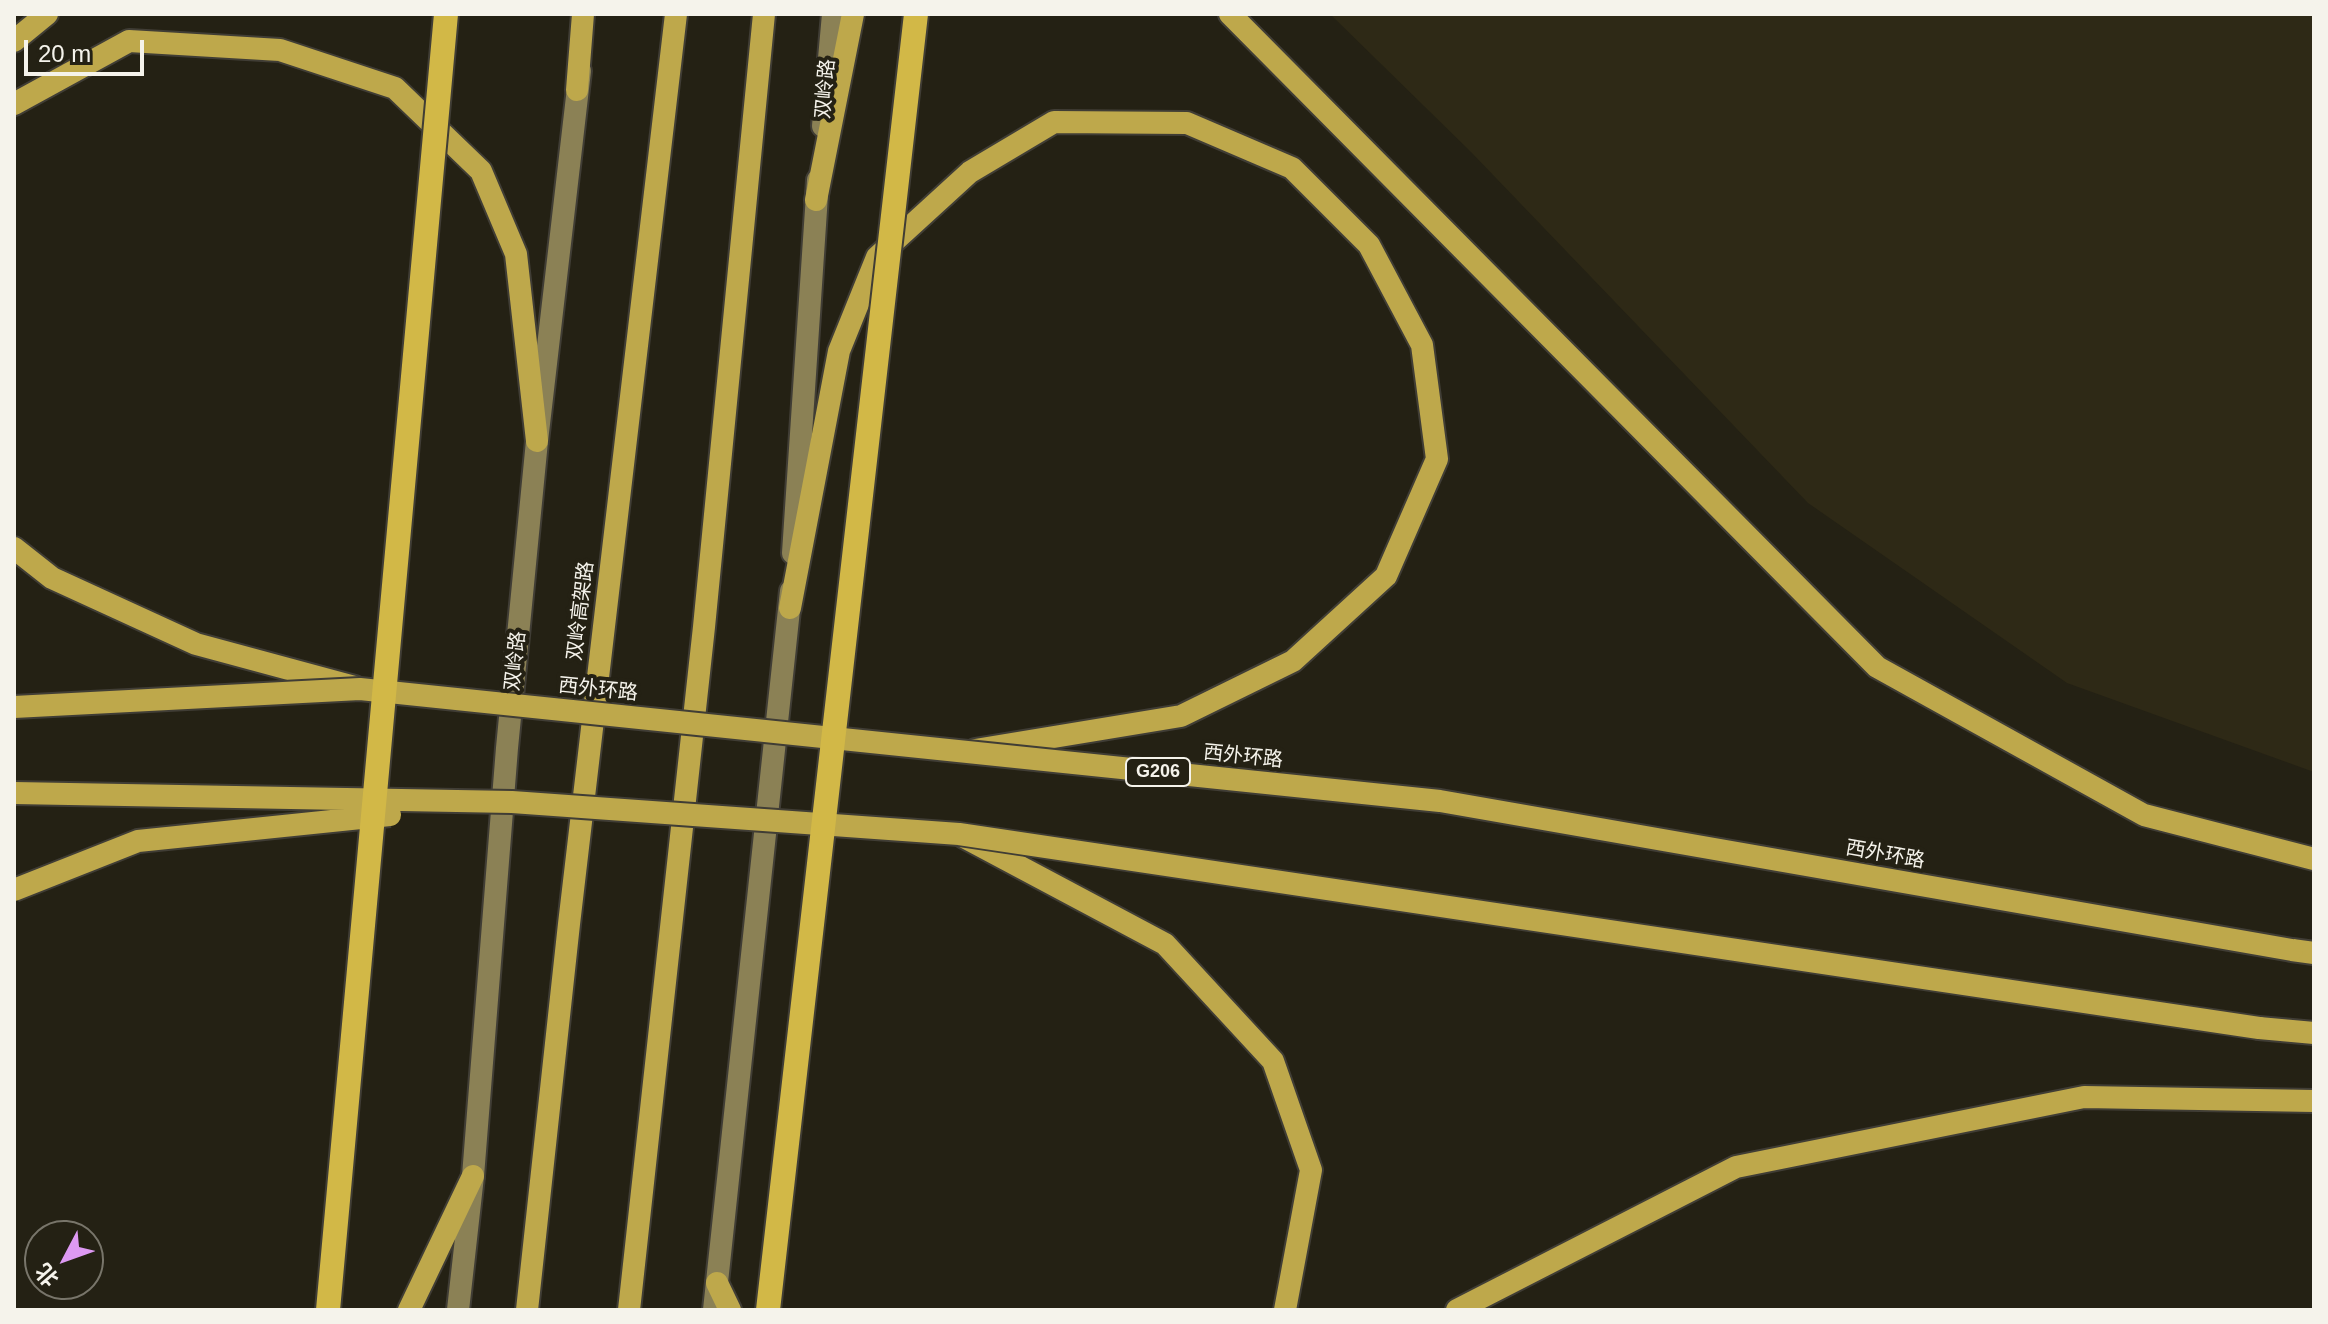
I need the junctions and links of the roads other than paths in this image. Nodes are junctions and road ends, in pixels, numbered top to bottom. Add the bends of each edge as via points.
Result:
1 (47, 14) edge
2 (446, 14) edge
3 (583, 14) edge
4 (589, 14) edge
5 (676, 14) edge
6 (764, 14) edge
7 (833, 14) edge
8 (853, 14) edge
9 (916, 14) edge
10 (1230, 14) edge
11 (14, 41) edge
12 (577, 90) junction
13 (14, 104) edge
14 (816, 200) junction
15 (537, 441) junction
16 (14, 548) edge
17 (790, 608) junction
18 (360, 689) junction
19 (14, 707) edge
20 (962, 752) junction
21 (14, 793) edge
22 (512, 802) junction
23 (959, 834) junction
24 (2314, 859) edge
25 (14, 890) edge
26 (2303, 952) edge
27 (2314, 1033) edge
28 (2314, 1101) edge
29 (473, 1176) junction
30 (717, 1283) junction
31 (328, 1310) edge
32 (409, 1310) edge
33 (458, 1310) edge
34 (527, 1310) edge
35 (629, 1310) edge
36 (714, 1310) edge
37 (730, 1310) edge
38 (768, 1310) edge
39 (1285, 1310) edge
40 (1457, 1310) edge

1 - 11 highway
2 - 31 highway, bridge
3 - 12 highway
4 - 12 main road, 双岭路
5 - 34 highway, 双岭高架路
6 - 35 highway
7 - 14 main road, 双岭路
8 - 14 highway
9 - 38 highway, bridge
10 - 24 highway via 1877,667 2144,815
12 - 15 main road, 双岭路
13 - 15 highway via 129,41 280,50 395,88 481,171 516,254
14 - 17 main road, 双岭路
15 - 29 main road, 双岭路
16 - 18 highway via 52,578 196,644
17 - 20 highway, bridge via 839,351 877,257 970,172 1054,122 1187,123 1292,168 1369,245 1422,345 1437,459 1386,576 1293,661 1181,716
17 - 30 main road, 双岭路
18 - 19 highway, 西外环路 / G206, bridge
18 - 20 highway, 西外环路 / G206, bridge
20 - 26 highway, 西外环路 / G206, bridge via 1440,801
21 - 22 highway, bridge
22 - 23 highway, bridge
22 - 25 highway, bridge via 138,841
23 - 27 highway, bridge
23 - 39 highway via 1165,944 1273,1061 1311,1170
28 - 40 highway via 2084,1097 1736,1167
29 - 32 highway
29 - 33 main road, 双岭路
30 - 36 main road, 双岭路
30 - 37 highway

